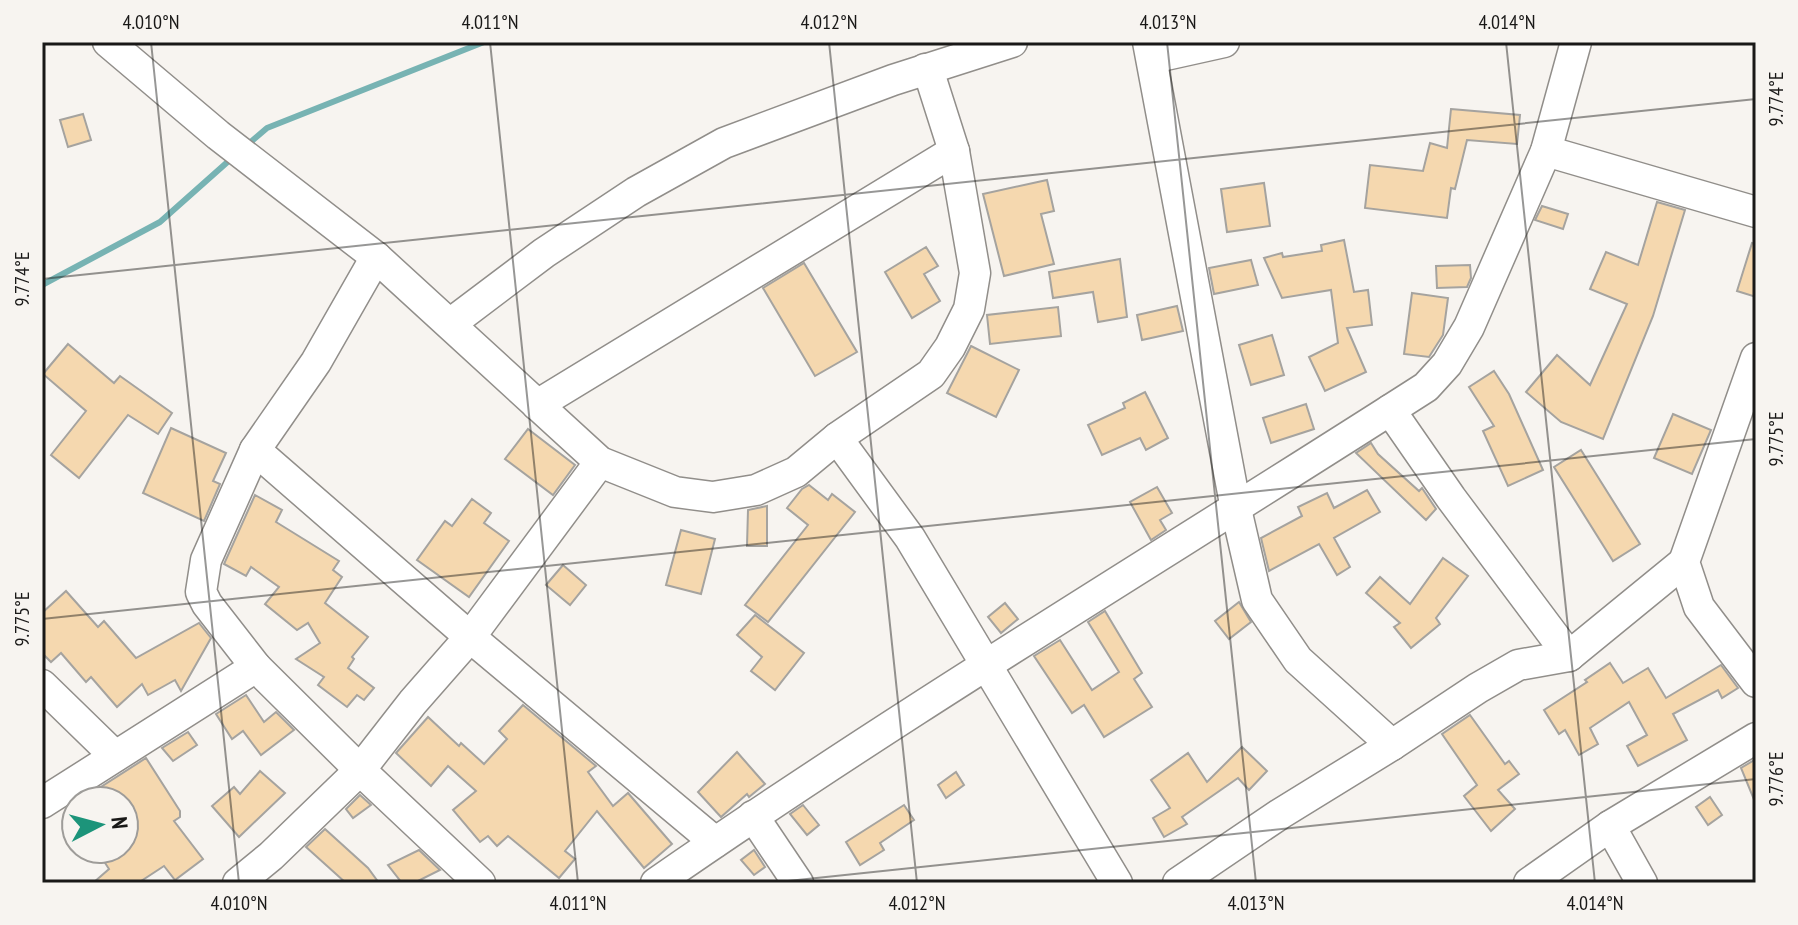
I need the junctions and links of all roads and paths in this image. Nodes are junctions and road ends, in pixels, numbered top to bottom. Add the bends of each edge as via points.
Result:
1 (108, 42) edge
2 (1012, 42) edge
3 (1224, 42) edge
4 (1576, 42) edge
5 (1150, 50) edge
6 (925, 69) junction
7 (954, 151) junction
8 (1546, 151) junction
9 (1756, 212) edge
10 (376, 257) junction
11 (450, 324) junction
12 (1756, 358) edge
13 (537, 405) junction
14 (1390, 410) junction
15 (837, 438) junction
16 (255, 450) junction
17 (600, 462) junction
18 (1236, 509) junction
19 (1684, 562) junction
20 (470, 637) junction
21 (1569, 656) junction
22 (985, 665) junction
23 (256, 667) junction
24 (1756, 682) edge
25 (42, 685) edge
26 (1756, 738) edge
27 (1392, 745) junction
28 (115, 756) junction
29 (360, 770) junction
30 (42, 803) edge
31 (753, 816) junction
32 (1610, 826) junction
33 (715, 842) junction
34 (238, 883) edge
35 (480, 883) edge
36 (656, 883) edge
37 (798, 883) edge
38 (1117, 883) edge
39 (1178, 883) edge
40 (1529, 883) edge
41 (1642, 883) edge

1 - 10 street
2 - 6 street
3 - 5 street
4 - 8 street
5 - 18 street
6 - 7 street
6 - 11 street via 724,143 544,253
7 - 13 street
7 - 15 street via 975,273 969,309 931,374
8 - 9 street
8 - 14 street via 1469,327 1447,364 1426,387
10 - 11 street
10 - 16 street via 316,362
11 - 13 street
12 - 19 street
13 - 17 street
14 - 18 street
14 - 21 street
15 - 17 street via 796,472 756,490 713,497 675,492
15 - 22 street via 910,538
16 - 20 street
16 - 23 street via 206,560 201,592
17 - 20 street
18 - 22 street
18 - 27 street via 1257,600 1298,660
19 - 21 street
19 - 24 street via 1699,607
20 - 29 street
20 - 33 street
21 - 27 street via 1518,665
22 - 31 street
22 - 38 street
23 - 28 street
23 - 29 street
25 - 28 street
26 - 32 street
27 - 39 street
28 - 30 street
29 - 34 street
29 - 35 street
31 - 33 street
31 - 37 street
32 - 40 street
32 - 41 street
33 - 36 street

